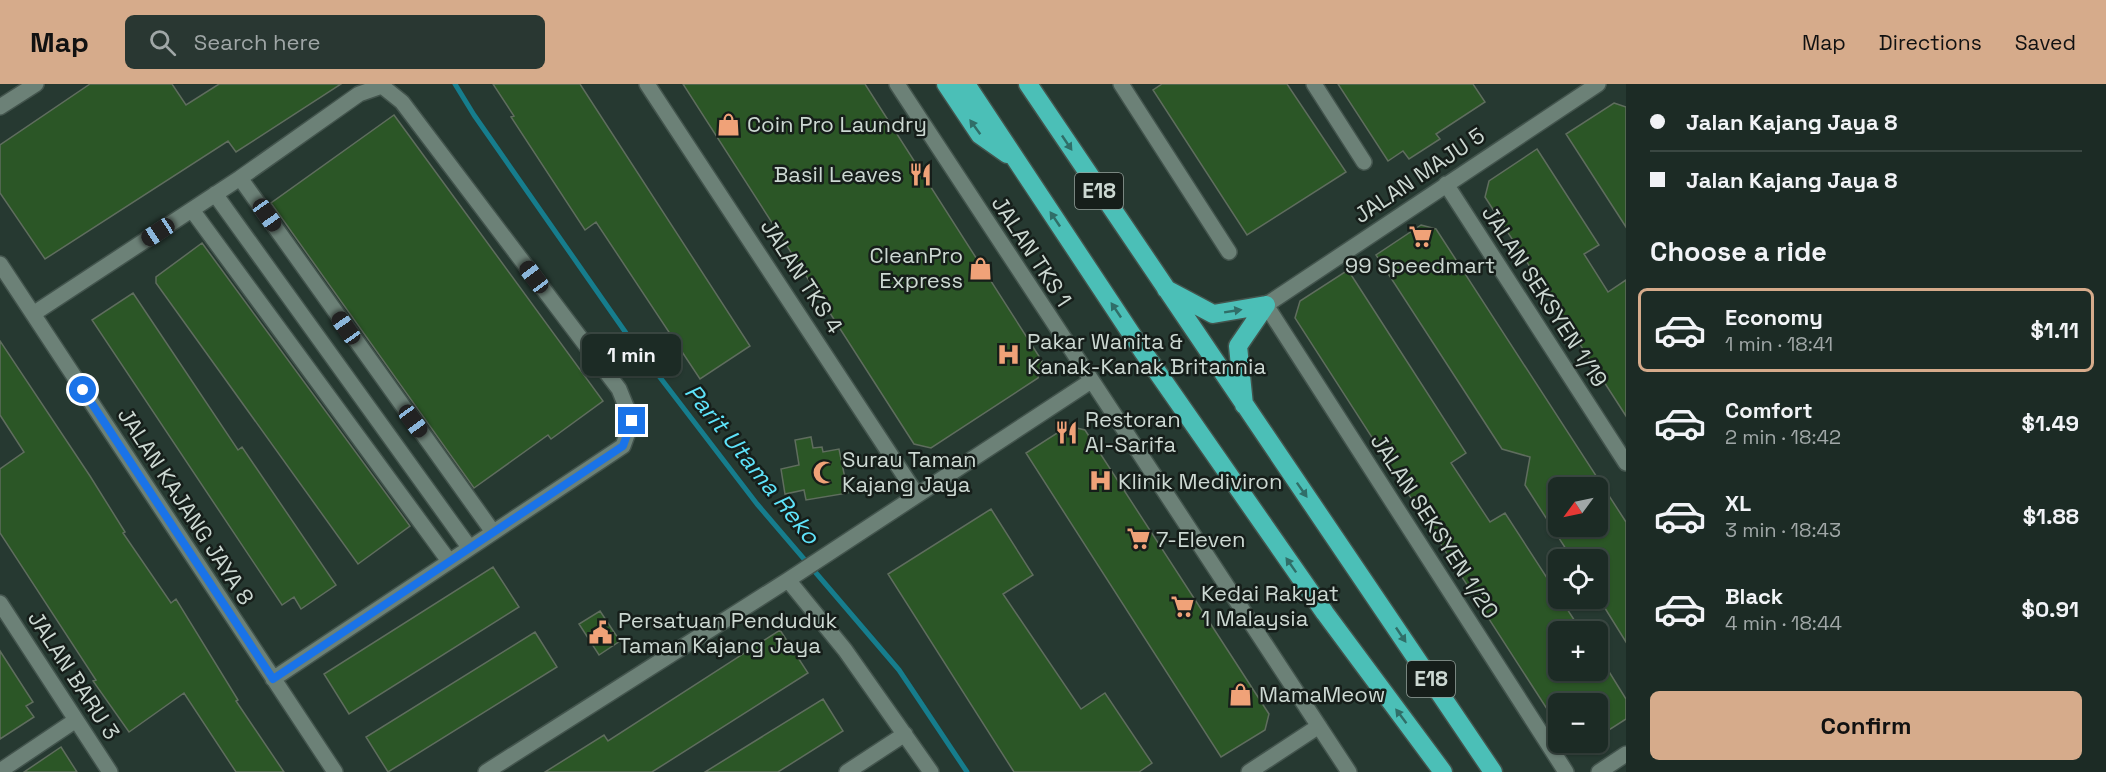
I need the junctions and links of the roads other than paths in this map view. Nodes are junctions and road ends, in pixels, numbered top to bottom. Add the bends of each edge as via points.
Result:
1 (36, 84) edge
2 (647, 84) edge
3 (897, 84) edge
4 (946, 84) edge
5 (966, 84) edge
6 (1028, 84) edge
7 (1121, 84) edge
8 (1314, 84) edge
9 (1598, 84) edge
10 (0, 107) edge
11 (1016, 161) junction
12 (1364, 162) dead end
13 (240, 178) junction
14 (1446, 184) junction
15 (215, 194) junction
16 (192, 210) junction
17 (1229, 252) dead end
18 (0, 264) edge
19 (1164, 289) junction
20 (1266, 305) junction
21 (33, 314) junction
22 (1091, 381) junction
23 (1244, 407) junction
24 (1626, 463) edge
25 (917, 495) junction
26 (493, 532) junction
27 (470, 547) junction
28 (449, 561) junction
29 (791, 578) junction
30 (0, 603) edge
31 (273, 679) junction
32 (76, 720) junction
33 (1319, 726) junction
34 (905, 734) junction
35 (1626, 754) edge
36 (1440, 769) edge
37 (0, 771) edge
38 (110, 772) edge
39 (335, 772) edge
40 (486, 772) edge
41 (847, 772) edge
42 (931, 772) edge
43 (1249, 772) edge
44 (1349, 772) edge
45 (1493, 772) edge
46 (1566, 772) edge
47 (1599, 772) edge

1 - 10 street
2 - 25 street, JALAN TKS 4
3 - 22 street, JALAN TKS 1
11 -> 4 highway via 980,135
5 - 11 highway, E18
6 -> 19 highway, E18
7 - 17 street
8 - 12 street
9 - 14 street, JALAN MAJU 5
36 -> 11 highway, E18 via 1318,603
13 - 15 street
13 - 26 street
13 - 26 street via 359,94 382,86 402,102 619,389 632,421 623,446
14 - 20 street, JALAN MAJU 5
14 - 24 street, JALAN SEKSYEN 1/19
15 - 16 street
15 - 27 street
16 - 21 street
16 - 28 street
18 - 21 street, JALAN KAJANG JAYA 8
19 -> 20 highway via 1213,314
19 - 23 highway, E18
20 - 23 highway via 1238,346
20 - 46 street, JALAN SEKSYEN 1/20
21 - 31 street, JALAN KAJANG JAYA 8
22 - 25 street
22 - 33 street, JALAN TKS 1
23 -> 45 highway, E18
25 - 29 street
26 - 27 street
27 - 28 street
28 - 31 street
29 - 34 street
29 - 40 street
30 - 32 street, JALAN BARU 3
31 - 39 street, JALAN KAJANG JAYA 8
32 - 37 street
32 - 38 street, JALAN BARU 3
33 - 43 street
33 - 44 street, JALAN TKS 1
34 - 41 street
34 - 42 street
35 - 47 street

